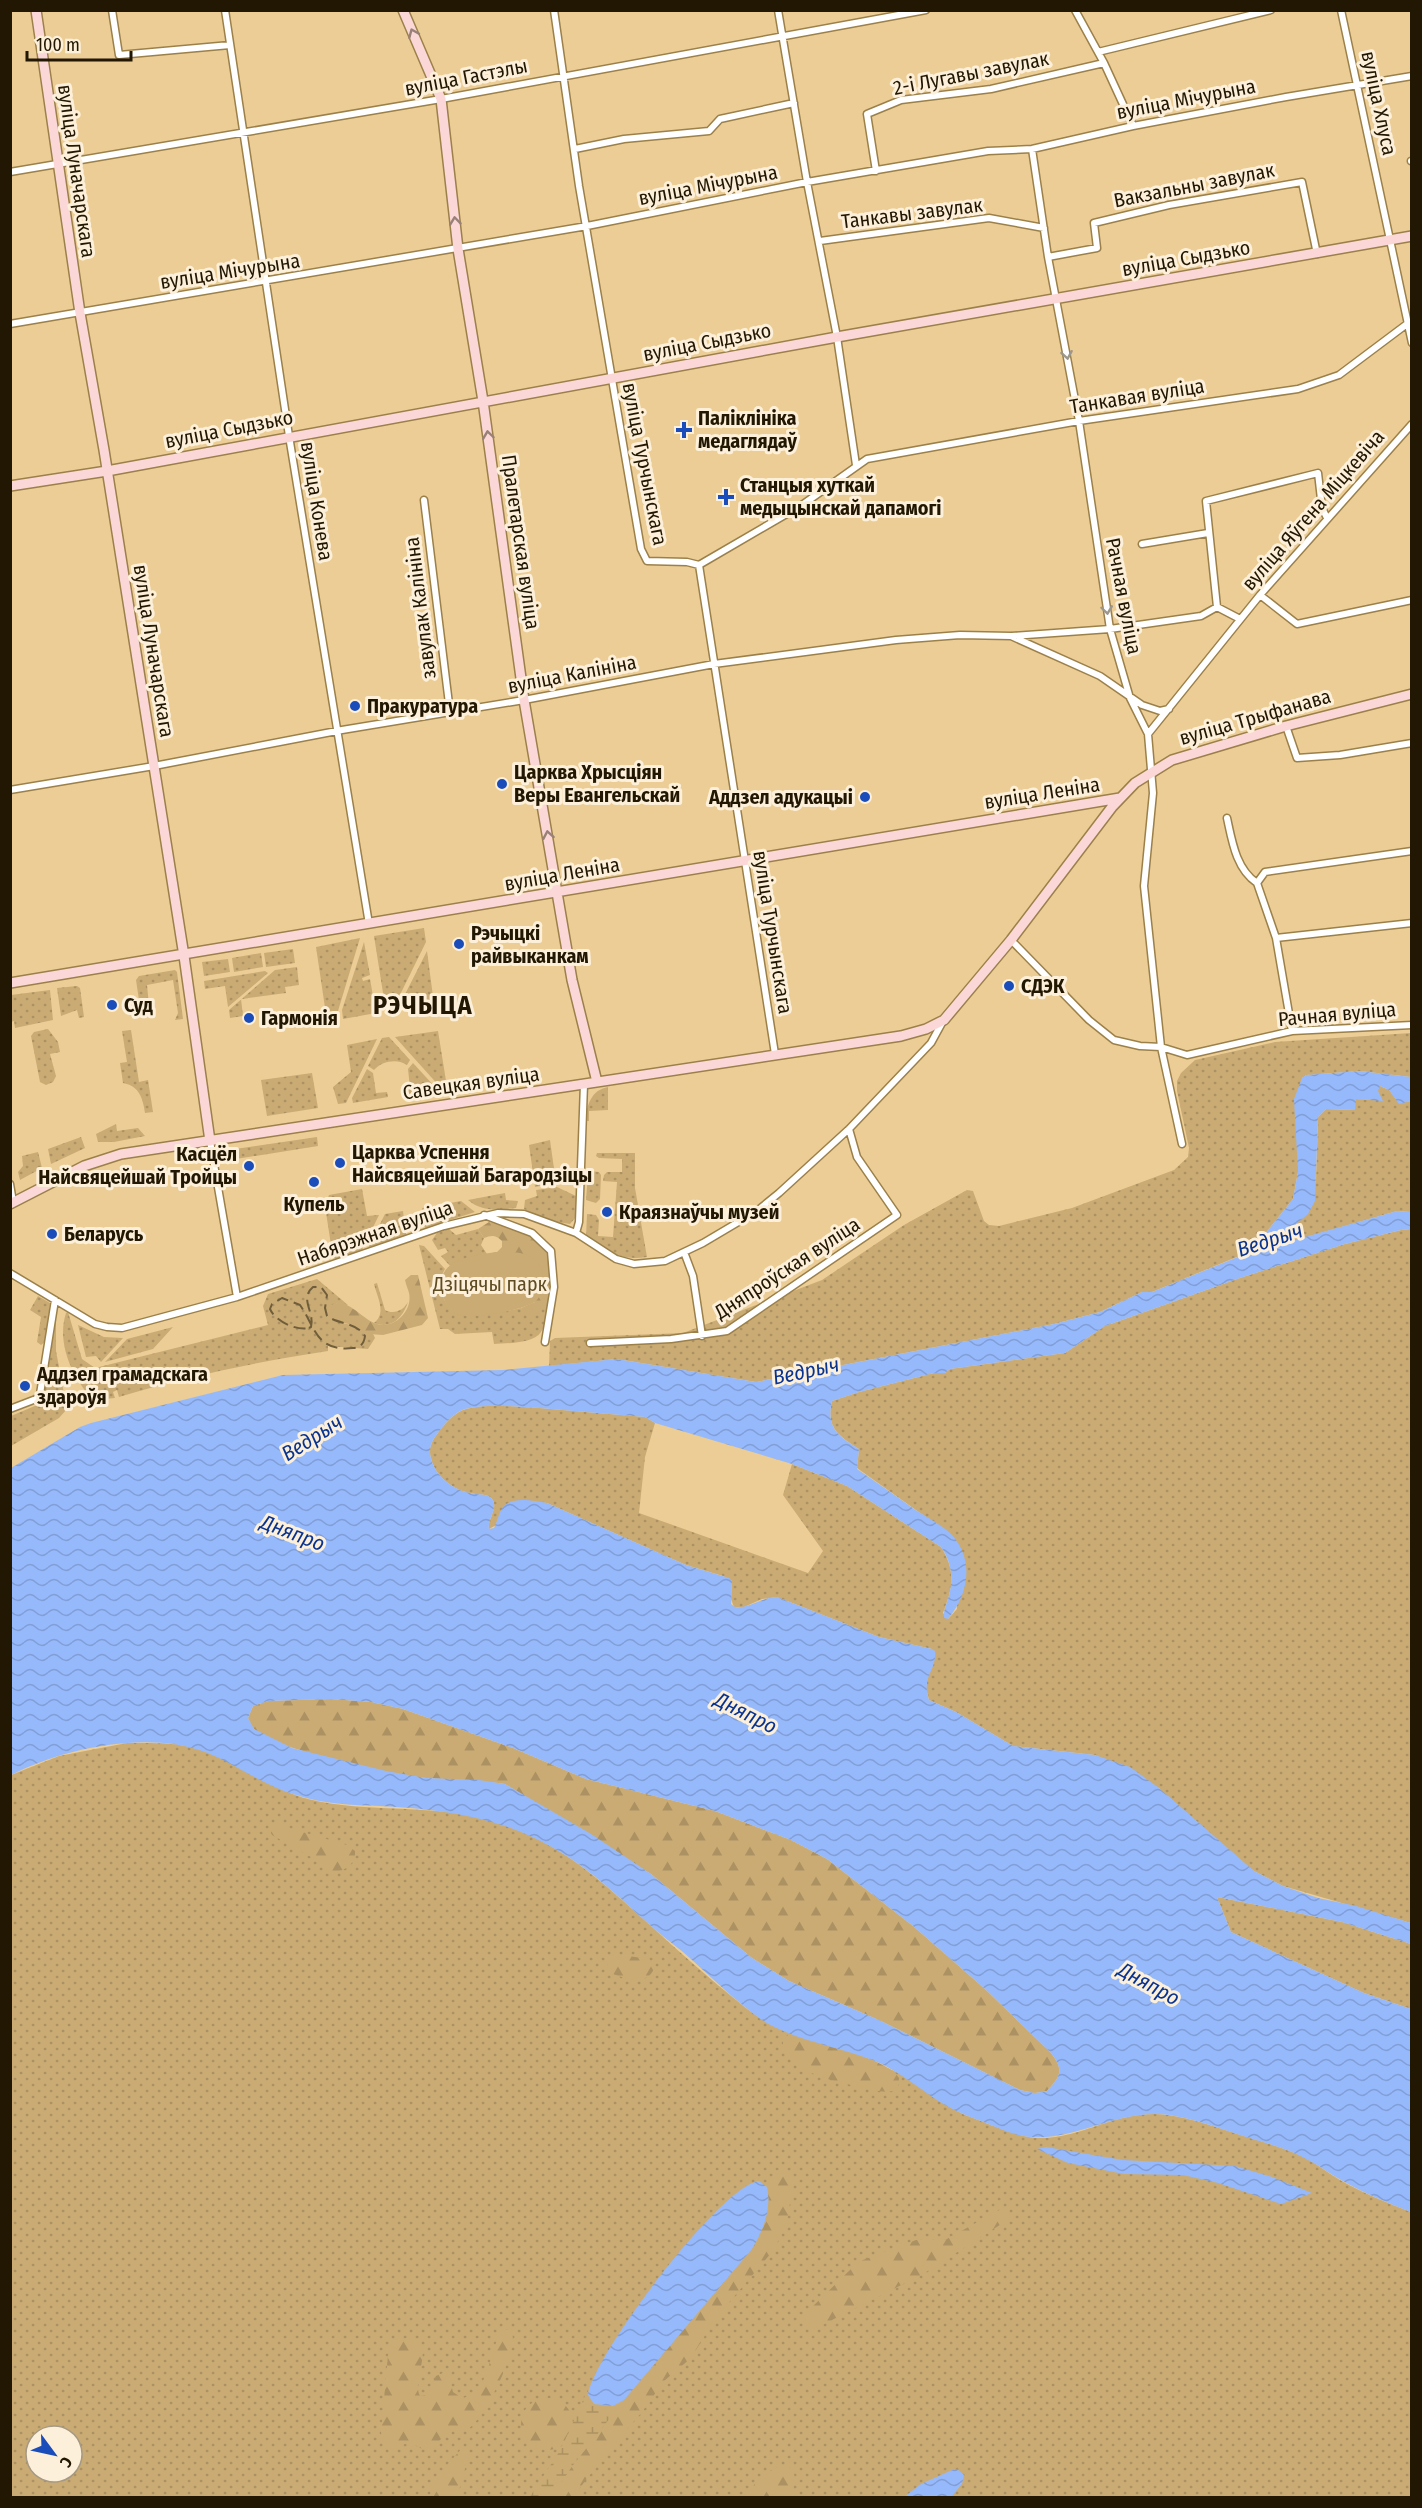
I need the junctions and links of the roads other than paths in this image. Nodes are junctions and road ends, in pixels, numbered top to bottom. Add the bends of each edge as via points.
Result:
1 (36, 10) edge
2 (112, 10) edge
3 (225, 10) edge
4 (403, 10) edge
5 (554, 10) edge
6 (778, 10) edge
7 (926, 10) edge
8 (1075, 10) edge
9 (1271, 10) edge
10 (1341, 10) edge
11 (783, 35) junction
12 (230, 45) junction
13 (1098, 52) junction
14 (1104, 63) junction
15 (563, 75) junction
16 (1412, 76) edge
17 (1359, 86) junction
18 (441, 99) junction
19 (794, 103) junction
20 (1132, 126) junction
21 (242, 133) junction
22 (575, 149) junction
23 (1032, 149) junction
24 (58, 165) junction
25 (876, 171) junction
26 (10, 172) edge
27 (807, 182) junction
28 (587, 226) junction
29 (1044, 228) junction
30 (1412, 236) edge
31 (1391, 240) junction
32 (820, 241) junction
33 (458, 249) junction
34 (1317, 254) junction
35 (1048, 257) junction
36 (266, 282) junction
37 (1057, 298) junction
38 (80, 313) junction
39 (10, 324) edge
40 (1407, 324) junction
41 (837, 337) junction
42 (1412, 344) edge
43 (612, 378) junction
44 (483, 401) junction
45 (1079, 421) junction
46 (1412, 424) edge
47 (290, 436) junction
48 (856, 465) junction
49 (107, 471) junction
50 (10, 486) edge
51 (424, 500) dead end
52 (1328, 518) junction
53 (1209, 533) junction
54 (1142, 544) dead end
55 (699, 565) junction
56 (1260, 595) junction
57 (1412, 600) edge
58 (1217, 608) junction
59 (1240, 619) junction
60 (1110, 628) junction
61 (1011, 636) junction
62 (714, 664) junction
63 (1412, 694) edge
64 (1130, 698) junction
65 (524, 700) junction
66 (1169, 709) junction
67 (450, 712) junction
68 (1286, 726) junction
69 (338, 731) junction
70 (1148, 734) junction
71 (1412, 743) edge
72 (154, 766) junction
73 (1151, 772) junction
74 (10, 790) edge
75 (1120, 798) junction
76 (1227, 818) dead end
77 (1412, 851) edge
78 (745, 861) junction
79 (1257, 883) junction
80 (558, 893) junction
81 (1412, 923) edge
82 (369, 925) junction
83 (1276, 938) junction
84 (1011, 940) junction
85 (183, 956) junction
86 (10, 983) edge
87 (944, 1020) junction
88 (1412, 1025) edge
89 (1292, 1031) junction
90 (1161, 1047) junction
91 (775, 1054) junction
92 (597, 1082) junction
93 (584, 1084) junction
94 (849, 1129) junction
95 (210, 1141) junction
96 (1182, 1144) dead end
97 (10, 1184) edge
98 (12, 1203) edge
99 (484, 1215) junction
100 (576, 1233) junction
101 (684, 1252) junction
102 (10, 1273) edge
103 (237, 1297) junction
104 (55, 1300) junction
105 (702, 1336) junction
106 (545, 1342) dead end
107 (590, 1343) dead end
108 (10, 1409) edge

1 - 24 street, вуліца Луначарскага
2 - 12 street via 119,55
3 - 12 street, вуліца Конева
18 -> 4 street, Пралетарская вуліца
5 - 15 street, вуліца Турчынскага
6 - 11 street
7 - 11 street, вуліца Гастэлы
8 - 13 street
9 - 13 street
10 - 17 street, вуліца Хлуса
11 - 15 street, вуліца Гастэлы
11 - 19 street
12 - 21 street, вуліца Конева
13 - 14 street
14 - 20 street
14 - 25 street, 2-і Лугавы завулак via 991,89 901,100 867,114
15 - 18 street, вуліца Гастэлы
15 - 22 street, вуліца Турчынскага
16 - 17 street, вуліца Мічурына
17 - 20 street, вуліца Мічурына
17 - 31 street, вуліца Хлуса
18 - 21 street, вуліца Гастэлы
33 -> 18 street, Пралетарская вуліца
19 - 22 street via 720,119 709,131 624,139
19 - 27 street
20 - 23 street, вуліца Мічурына
21 - 24 street, вуліца Гастэлы
21 - 36 street, вуліца Конева
22 - 28 street, вуліца Турчынскага
23 - 25 street, вуліца Мічурына via 988,151
23 - 29 street, Рачная вуліца
24 - 26 street, вуліца Гастэлы
24 - 38 street, вуліца Луначарскага
25 - 27 street, вуліца Мічурына
27 - 28 street, вуліца Мічурына
27 - 32 street
28 - 33 street, вуліца Мічурына
28 - 43 street, вуліца Турчынскага
29 - 32 street, Танкавы завулак via 989,218
29 - 35 street, Рачная вуліца
30 - 31 street, вуліца Сыдзько
31 - 34 street, вуліца Сыдзько
31 - 40 street, вуліца Хлуса
32 - 41 street
33 - 36 street, вуліца Мічурына
33 - 44 street, Пралетарская вуліца
34 - 35 street, Вакзальны завулак via 1302,182 1125,214 1094,224 1097,248
34 - 37 street, вуліца Сыдзько
35 - 37 street, Рачная вуліца
36 - 38 street, вуліца Мічурына
36 - 47 street, вуліца Конева
37 - 41 street, вуліца Сыдзько
37 -> 45 street, Рачная вуліца
38 - 39 street, вуліца Мічурына
38 - 49 street, вуліца Луначарскага
40 - 42 street, вуліца Хлуса
40 - 45 street, Танкавая вуліца via 1339,375 1298,389
41 - 43 street, вуліца Сыдзько
41 - 48 street
43 - 44 street, вуліца Сыдзько
43 - 55 street, вуліца Турчынскага via 641,549 647,561
44 - 47 street, вуліца Сыдзько
65 -> 44 street, Пралетарская вуліца
45 - 48 street, Танкавая вуліца via 867,459
45 -> 60 street, Рачная вуліца
46 - 52 street, вуліца Яўгена Міцкевіча
47 - 49 street, вуліца Сыдзько
47 - 69 street, вуліца Конева
48 - 55 street, Танкавая вуліца via 802,505
49 - 50 street, вуліца Сыдзько
49 - 72 street, вуліца Луначарскага
51 - 67 street, завулак Калініна
52 - 53 street via 1322,508 1318,472 1206,501
52 - 56 street, вуліца Яўгена Міцкевіча
53 - 54 street
53 - 58 street
55 - 62 street, вуліца Турчынскага
56 - 57 street via 1297,624
56 - 59 street, вуліца Яўгена Міцкевіча
58 - 59 street, вуліца Яўгена Міцкевіча
58 - 60 street via 1201,616
59 - 66 street, вуліца Яўгена Міцкевіча
60 - 61 street
60 - 64 street, Рачная вуліца
61 - 62 street, вуліца Калініна via 896,640
61 - 64 street, вуліца Калініна via 1100,676
62 - 65 street, вуліца Калініна
62 - 78 street, вуліца Турчынскага
63 - 68 street, вуліца Трыфанава
64 - 66 street via 1160,711
64 - 70 street, Рачная вуліца
65 - 67 street, вуліца Калініна
80 -> 65 street, Пралетарская вуліца
66 - 70 street, вуліца Яўгена Міцкевіча
67 - 69 street, вуліца Калініна
68 - 71 street via 1297,758
68 - 73 street, вуліца Трыфанава via 1172,760
69 - 72 street, вуліца Калініна
69 - 82 street, вуліца Конева
70 - 73 street, Рачная вуліца
72 - 74 street, вуліца Калініна
72 - 85 street, вуліца Луначарскага
73 - 75 street, вуліца Трыфанава
73 - 90 street, Рачная вуліца via 1153,793 1144,886
75 - 78 street, вуліца Леніна
75 - 84 street, вуліца Трыфанава
76 - 79 street via 1239,863
77 - 79 street via 1265,872
78 - 80 street, вуліца Леніна
78 - 91 street, вуліца Турчынскага
79 - 83 street
80 - 82 street, вуліца Леніна
80 - 92 street, Пралетарская вуліца via 572,980
81 - 83 street
82 - 85 street, вуліца Леніна
83 - 89 street
84 - 87 street, вуліца Трыфанава
84 - 90 street via 1089,1020 1114,1040
85 - 86 street, вуліца Леніна
85 - 95 street, вуліца Луначарскага
87 - 91 street, Савецкая вуліца via 901,1036
87 - 94 street, Набярэжная вуліца via 931,1043
88 - 89 street, Рачная вуліца
89 - 90 street, Рачная вуліца via 1187,1055
90 - 96 street, Рачная вуліца
91 - 92 street, Савецкая вуліца
92 - 93 street, Савецкая вуліца
93 - 95 street, Савецкая вуліца
93 - 100 street
94 - 101 street, Набярэжная вуліца via 757,1211
94 - 105 street, Дняпроўская вуліца via 857,1157 897,1215 727,1331
95 - 98 street, Савецкая вуліца via 104,1158
95 - 103 street, вуліца Луначарскага
97 - 98 street
99 - 100 street, Набярэжная вуліца via 514,1212
99 - 103 street, Набярэжная вуліца
99 - 106 street via 532,1233 551,1251 554,1287
100 - 101 street, Набярэжная вуліца via 616,1259 634,1264 665,1261
101 - 105 street via 693,1276
102 - 104 street, Набярэжная вуліца
103 - 104 street, Набярэжная вуліца via 122,1328 95,1323
104 - 108 street via 38,1396
105 - 107 street, Дняпроўская вуліца

